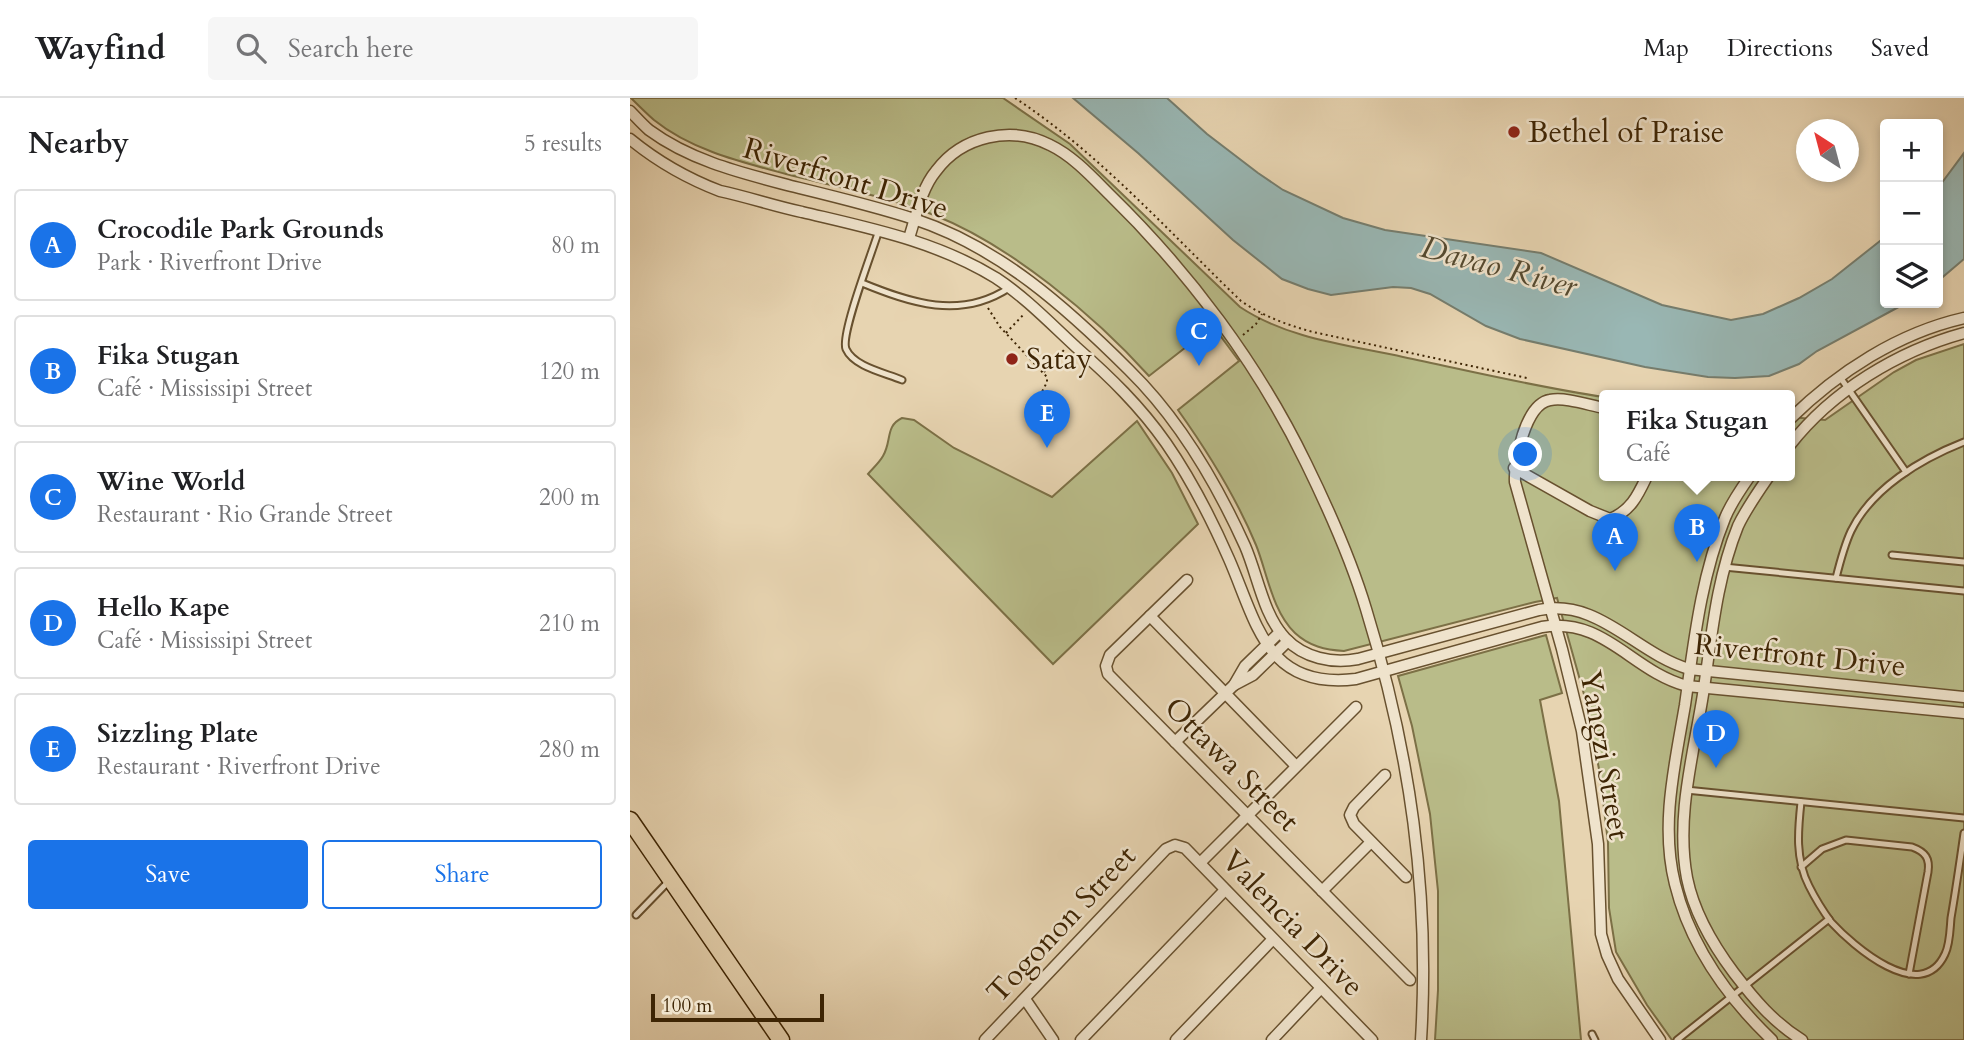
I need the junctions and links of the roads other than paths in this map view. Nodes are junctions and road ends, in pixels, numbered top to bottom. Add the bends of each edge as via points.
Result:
1 (630, 111) edge
2 (630, 139) edge
3 (915, 219) junction
4 (879, 230) junction
5 (909, 238) junction
6 (862, 283) junction
7 (1009, 288) junction
8 (1046, 293) junction
9 (1032, 306) junction
10 (1964, 318) edge
11 (1964, 333) edge
12 (1839, 377) junction
13 (902, 380) dead end
14 (1849, 390) junction
15 (1599, 407) edge
16 (1795, 414) edge
17 (1795, 439) edge
18 (1964, 442) edge
19 (1514, 468) junction
20 (1906, 472) junction
21 (1645, 481) edge
22 (1747, 481) edge
23 (1766, 481) edge
24 (1892, 555) dead end
25 (1964, 562) edge
26 (1724, 566) junction
27 (1836, 578) junction
28 (1187, 580) dead end
29 (1964, 591) edge
30 (1550, 608) junction
31 (1150, 616) junction
32 (1555, 625) junction
33 (1280, 632) junction
34 (1288, 641) junction
35 (1267, 645) junction
36 (1275, 654) junction
37 (1379, 654) junction
38 (1689, 669) junction
39 (1384, 671) junction
40 (1706, 671) junction
41 (1234, 685) junction
42 (1688, 685) junction
43 (1704, 688) junction
44 (1225, 693) junction
45 (1964, 697) edge
46 (1356, 707) dead end
47 (1964, 713) edge
48 (1175, 742) junction
49 (1296, 766) junction
50 (1385, 775) dead end
51 (1686, 790) junction
52 (1801, 802) junction
53 (1248, 815) junction
54 (1964, 818) edge
55 (630, 820) edge
56 (1964, 833) edge
57 (1371, 842) junction
58 (1175, 845) joint
59 (1200, 863) junction
60 (1801, 867) junction
61 (1406, 877) dead end
62 (670, 880) junction
63 (1225, 890) junction
64 (1322, 891) junction
65 (1955, 892) junction
66 (1964, 893) edge
67 (636, 915) dead end
68 (1829, 919) junction
69 (1273, 939) junction
70 (1909, 974) junction
71 (1410, 980) dead end
72 (1744, 986) junction
73 (1321, 988) junction
74 (1732, 996) junction
75 (1025, 999) junction
76 (1370, 1039) edge
77 (781, 1040) edge
78 (985, 1040) edge
79 (1053, 1040) edge
80 (1082, 1040) edge
81 (1177, 1040) edge
82 (1272, 1040) edge
83 (1421, 1040) edge
84 (1660, 1040) edge
85 (1677, 1040) edge
86 (1772, 1040) edge
87 (1801, 1040) edge

1 - 3 street, Riverfront Drive via 649,129 708,161
2 - 4 street, Riverfront Drive via 671,170 720,191
3 - 5 street
3 - 8 street, Riverfront Drive via 998,259
3 - 37 street via 934,173 955,152 982,138 1032,138 1070,158 1134,218 1234,342 1306,462 1353,571
4 - 5 street, Riverfront Drive
4 - 6 lane
5 - 7 street, Riverfront Drive via 978,268
6 - 7 lane via 928,305 984,300
6 - 13 lane via 846,330 846,349 866,365
7 - 9 street, Riverfront Drive
8 - 9 street
8 - 33 street, Riverfront Drive via 1131,371 1194,450 1246,548
9 - 35 street, Riverfront Drive via 1149,418 1202,500 1252,621
10 - 12 street via 1907,337
11 - 14 street via 1912,351
12 - 14 lane
12 - 16 street
14 - 17 street via 1819,412
14 - 20 lane
15 - 19 street, Yangzi Street via 1543,402 1525,430
18 - 20 lane
19 - 21 street via 1610,519 1629,508
19 - 30 street, Yangzi Street via 1516,495
20 - 27 lane via 1867,508 1852,529
22 - 38 street via 1726,516 1710,563
23 - 26 street via 1739,524
24 - 25 lane
26 - 27 lane
26 - 40 street
27 - 29 lane
28 - 31 street, Ottawa Street
30 - 32 street, Yangzi Street
30 - 37 street, Riverfront Drive
30 - 38 street, Riverfront Drive via 1593,616 1665,661
31 - 44 street
31 - 48 street, Ottawa Street via 1110,655 1107,669
32 - 39 street, Riverfront Drive
32 - 42 street, Riverfront Drive via 1587,630 1660,676
32 - 84 street, Yangzi Street via 1589,775 1598,844 1601,934 1618,979
33 - 34 street, Riverfront Drive
33 - 35 street
34 - 36 street
34 - 37 street, Riverfront Drive via 1324,660 1344,662
35 - 36 street, Riverfront Drive
35 - 41 street via 1245,666
36 - 39 street, Riverfront Drive via 1316,679 1336,681
36 - 41 street
37 - 39 street
38 - 40 street, Riverfront Drive
38 - 42 street
39 - 83 street via 1403,755 1422,892
40 - 43 street
40 - 45 street, Riverfront Drive
41 - 44 street
42 - 43 street, Riverfront Drive
42 - 74 street via 1672,785 1668,846 1675,884 1697,945
43 - 47 street, Riverfront Drive
43 - 51 street
44 - 48 street
44 - 49 street
46 - 49 street
48 - 53 street, Ottawa Street
49 - 53 street
50 - 57 street via 1350,815
51 - 52 lane
51 - 72 street via 1687,879 1709,937
52 - 54 lane
52 - 60 lane
53 - 59 street
53 - 64 street, Ottawa Street
55 - 62 main road
56 - 65 lane
57 - 61 street
57 - 64 street
58 - 59 street, Valencia Drive
58 - 75 street, Togonon Street via 1166,849
59 - 63 street, Valencia Drive
60 - 68 lane
60 - 70 lane via 1822,849 1846,840 1921,850 1927,856 1928,872
62 - 67 lane
62 - 77 main road
63 - 69 street, Valencia Drive
63 - 80 street
64 - 71 street, Ottawa Street
65 - 66 lane
65 - 70 lane via 1945,954 1930,970
68 - 70 lane via 1870,957
68 - 72 lane
69 - 73 street, Valencia Drive
69 - 81 street
72 - 74 lane
72 - 87 street via 1773,1019
73 - 76 street, Valencia Drive
73 - 82 street
74 - 85 lane
74 - 86 street
75 - 78 street, Togonon Street
75 - 79 street

